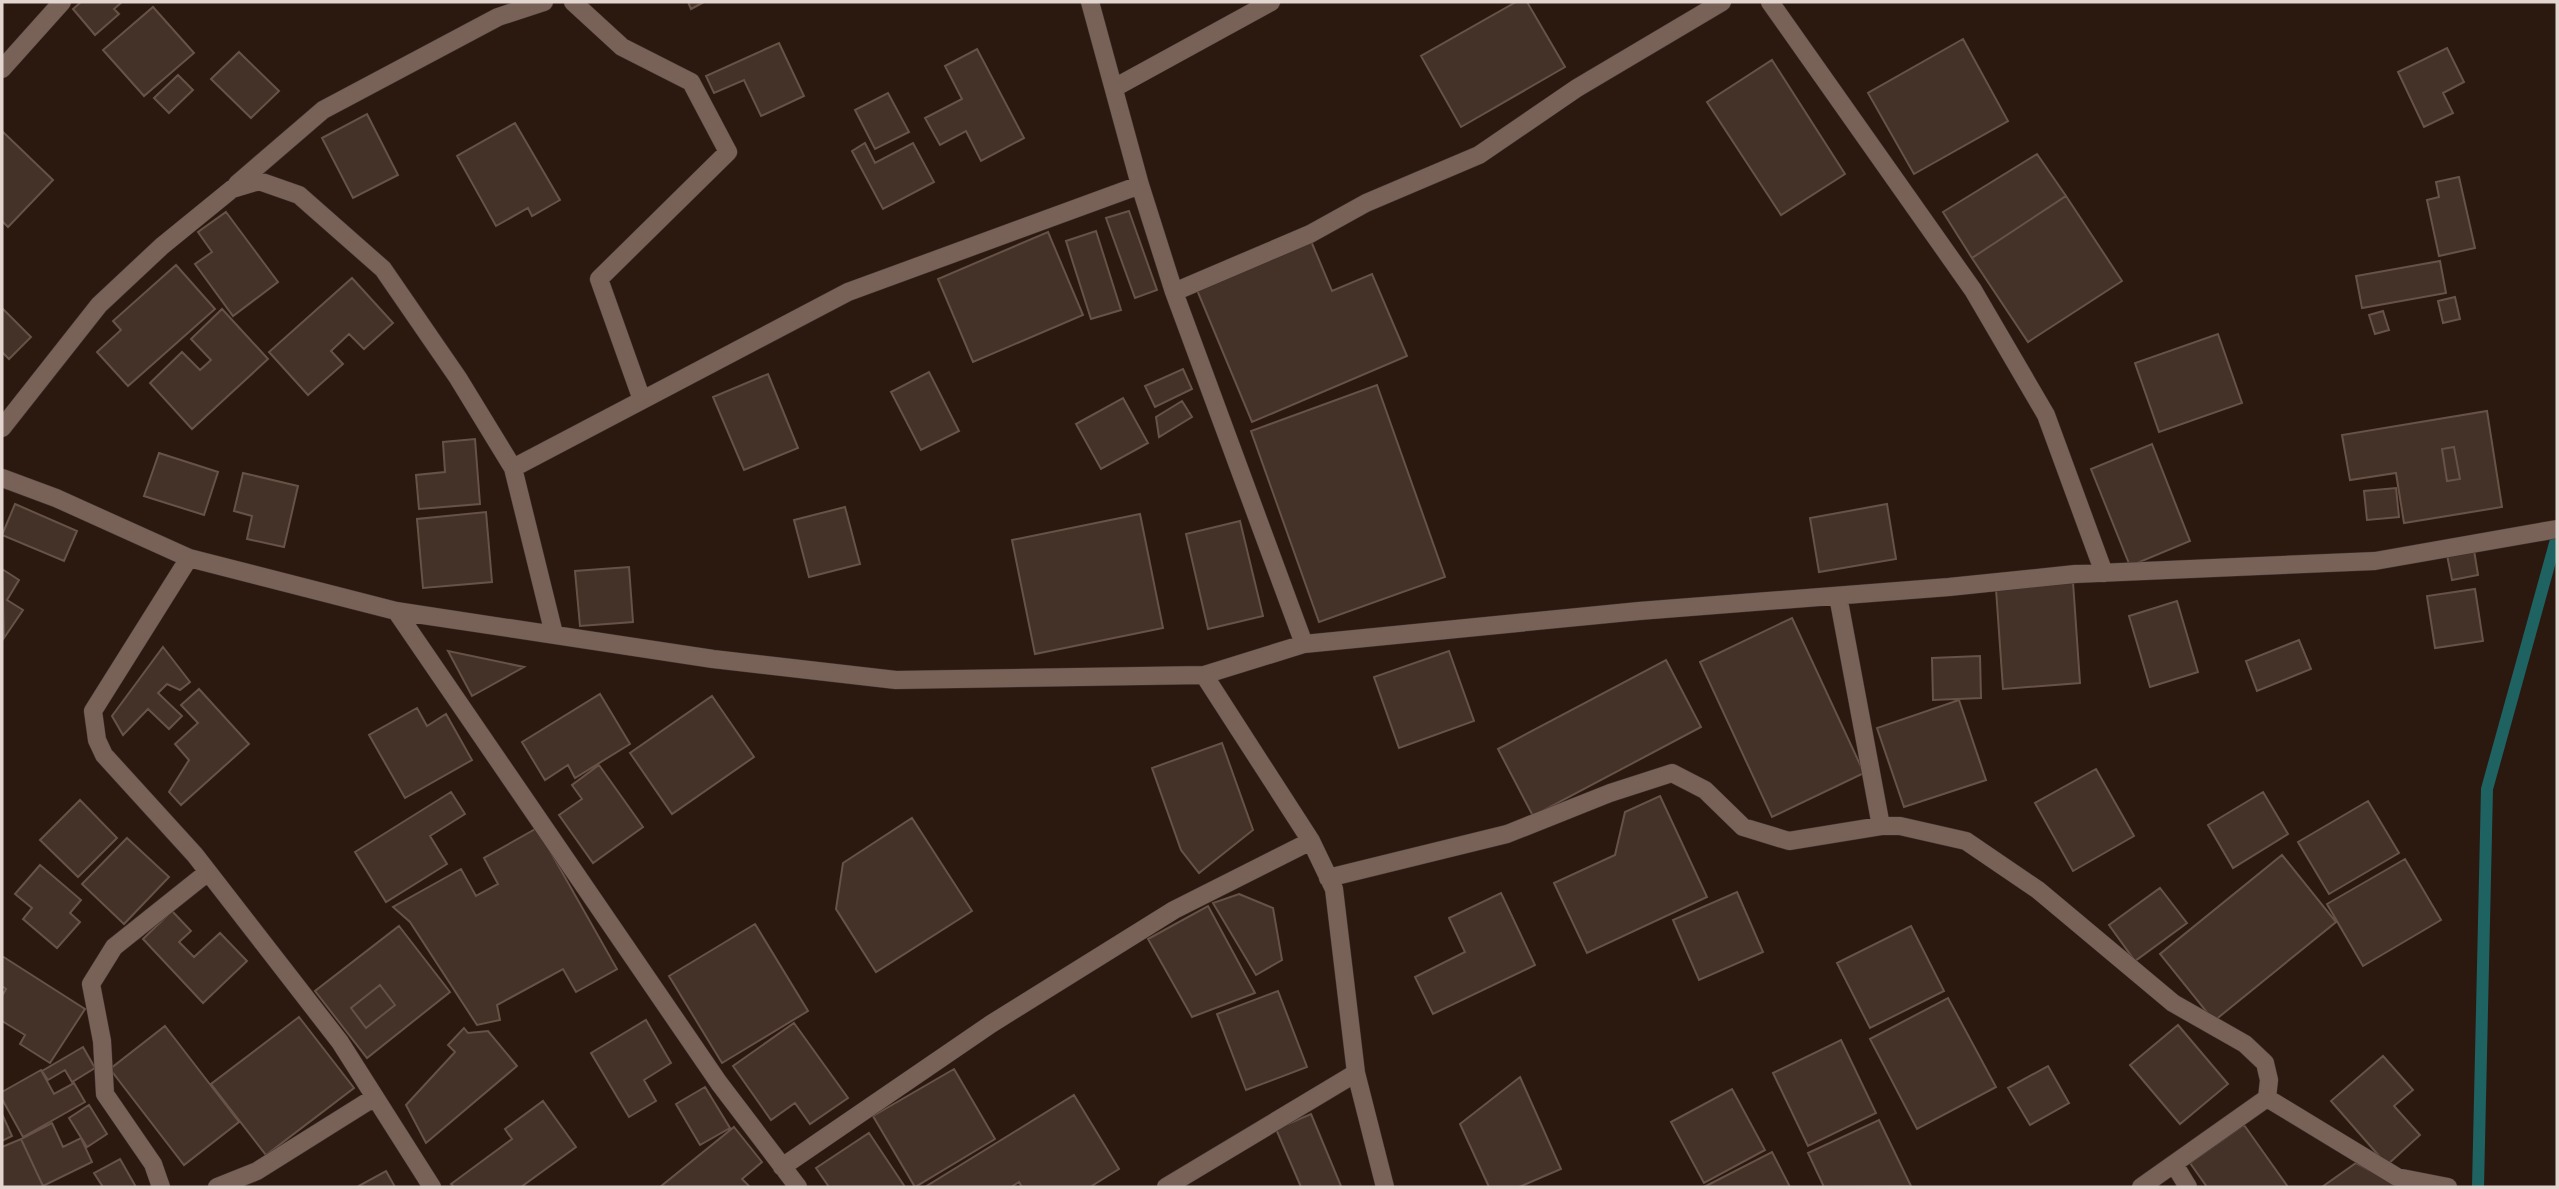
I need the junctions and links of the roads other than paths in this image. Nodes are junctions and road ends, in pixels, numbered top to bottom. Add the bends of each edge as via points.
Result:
1 (62, 2) edge
2 (544, 2) edge
3 (573, 2) edge
4 (1090, 2) edge
5 (1272, 2) edge
6 (1723, 2) edge
7 (1770, 2) edge
8 (2, 69) edge
9 (1114, 88) junction
10 (1140, 185) junction
11 (232, 189) junction
12 (1174, 292) junction
13 (642, 400) junction
14 (2, 428) edge
15 (513, 468) junction
16 (2, 478) edge
17 (2557, 529) edge
18 (189, 558) junction
19 (2105, 573) junction
20 (1838, 596) junction
21 (396, 611) junction
22 (554, 635) junction
23 (1304, 644) junction
24 (1204, 676) junction
25 (1881, 826) junction
26 (1311, 841) junction
27 (208, 872) junction
28 (1328, 878) junction
29 (1356, 1073) junction
30 (375, 1097) junction
31 (2267, 1098) junction
32 (2174, 1164) junction
33 (782, 1167) junction
34 (162, 1187) edge
35 (217, 1187) edge
36 (432, 1187) edge
37 (797, 1187) edge
38 (1166, 1187) edge
39 (1385, 1187) edge
40 (2141, 1187) edge
41 (2188, 1187) edge
42 (2448, 1187) edge

1 - 8 street
2 - 11 street via 498,16 323,110
3 - 13 street via 622,47 691,82 728,152 599,279
4 - 9 street
5 - 9 street
6 - 12 street via 1577,88 1479,155
7 - 19 street via 1973,290 2046,415
9 - 10 street
10 - 12 street
10 - 13 street via 848,292
11 - 14 street via 99,305
11 - 15 street via 259,181 299,195 383,269
12 - 23 street
13 - 15 street
15 - 22 street
16 - 18 street
17 - 19 street via 2375,561
18 - 21 street
18 - 27 street via 93,711 104,755
19 - 20 street
20 - 23 street
20 - 25 street
21 - 22 street
21 - 33 street via 719,1083
22 - 24 street via 896,680
23 - 24 street
24 - 26 street
25 - 28 street via 1788,841 1743,827 1705,790 1672,773 1507,834
25 - 31 street via 1966,841 2038,890 2173,1003 2245,1044 2265,1063
26 - 28 street
26 - 33 street via 1174,910 991,1024
27 - 30 street via 340,1042
27 - 34 street via 114,947 91,984 106,1094 153,1164
28 - 29 street via 1334,889
29 - 38 street
29 - 39 street
30 - 35 street via 257,1171
30 - 36 street
31 - 32 street
31 - 42 street via 2396,1177
32 - 40 street
32 - 41 street
33 - 37 street

